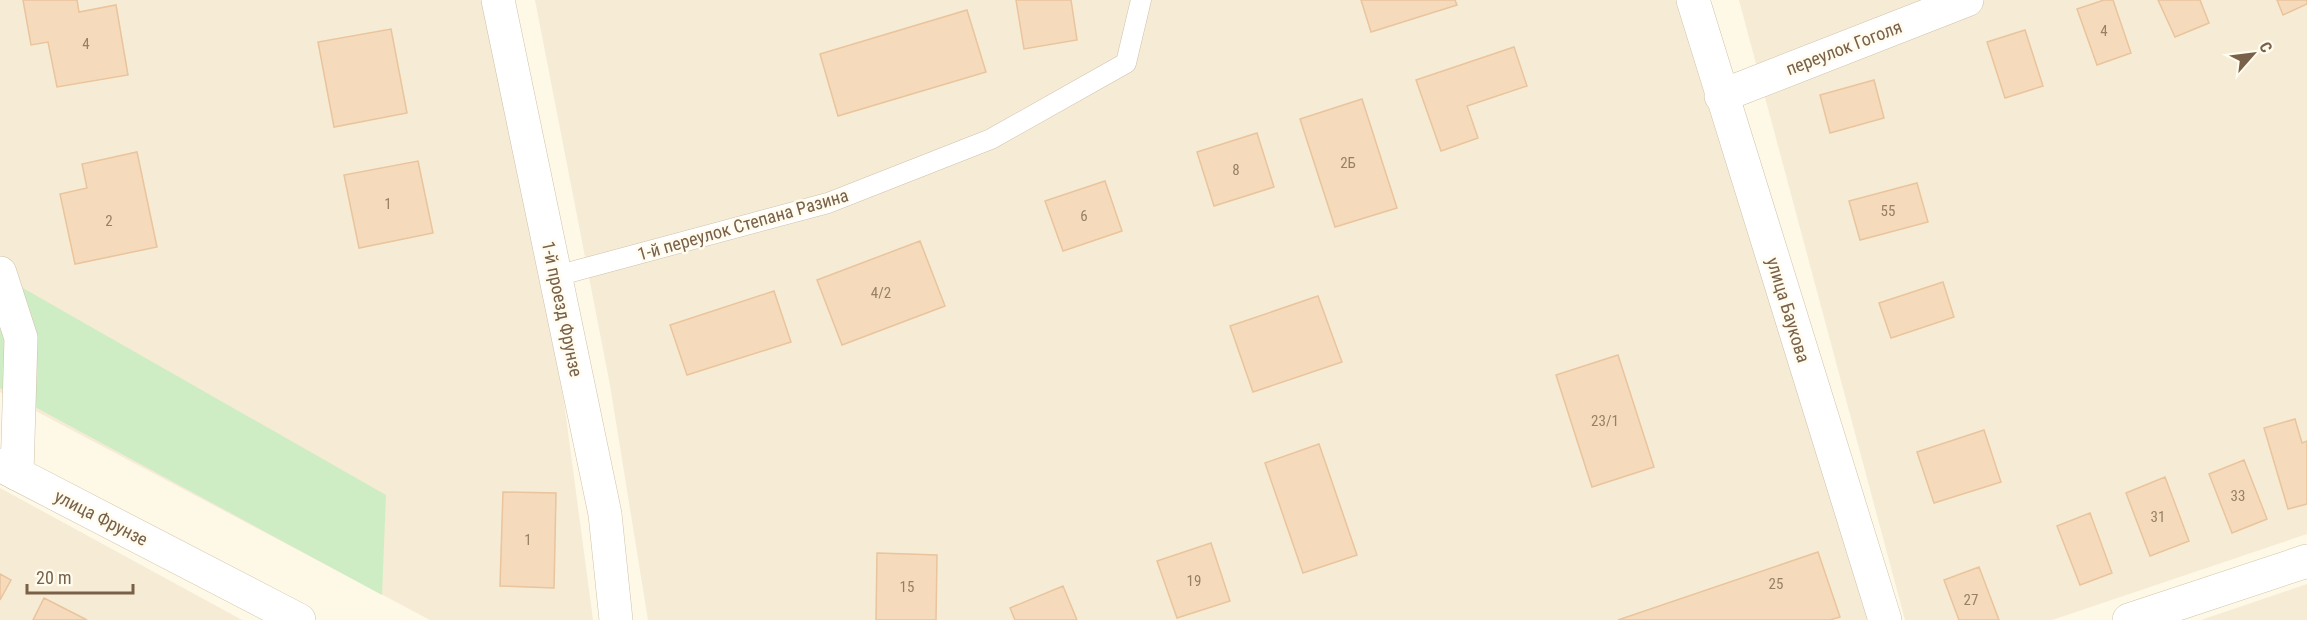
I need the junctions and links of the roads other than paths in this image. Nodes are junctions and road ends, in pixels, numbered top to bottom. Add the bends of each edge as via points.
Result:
1 (498, 0) edge
2 (1141, 0) edge
3 (1693, 0) edge
4 (1967, 0) edge
5 (1721, 96) junction
6 (0, 273) edge
7 (556, 276) junction
8 (9, 470) edge
9 (2307, 561) edge
10 (299, 620) edge
11 (616, 620) edge
12 (1885, 620) edge
13 (2130, 620) edge

1 - 7 street, 1-й проезд Фрунзе
2 - 7 lane, 1-й переулок Степана Разина via 1126,63 991,139 828,203
3 - 5 street, улица Баукова
4 - 5 street, переулок Гоголя
5 - 12 street, улица Баукова
6 - 8 street via 21,338
7 - 11 street, 1-й проезд Фрунзе via 605,514
8 - 10 street, улица Фрунзе
9 - 13 street

